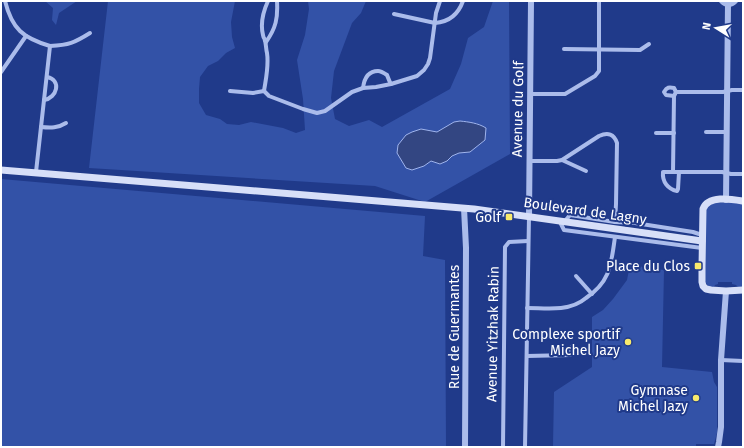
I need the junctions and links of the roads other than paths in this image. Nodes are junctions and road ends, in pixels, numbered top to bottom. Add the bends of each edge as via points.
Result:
1 (5, 1) edge
2 (268, 1) edge
3 (277, 1) edge
4 (440, 1) edge
5 (463, 1) edge
6 (531, 1) edge
7 (599, 1) edge
8 (735, 1) edge
9 (725, 2) edge
10 (394, 14) dead end
11 (435, 23) junction
12 (90, 33) dead end
13 (26, 36) junction
14 (266, 42) junction
15 (649, 44) dead end
16 (50, 46) junction
17 (564, 49) dead end
18 (599, 49) junction
19 (1, 71) edge
20 (47, 77) junction
21 (391, 84) junction
22 (363, 88) junction
23 (743, 90) edge
24 (264, 91) junction
25 (728, 91) junction
26 (230, 92) dead end
27 (531, 94) junction
28 (44, 100) junction
29 (66, 123) dead end
30 (41, 127) junction
31 (706, 132) dead end
32 (727, 132) junction
33 (656, 133) dead end
34 (674, 133) junction
35 (562, 160) junction
36 (529, 161) junction
37 (1, 170) edge
38 (586, 171) dead end
39 (36, 172) junction
40 (673, 172) junction
41 (679, 172) junction
42 (726, 173) junction
43 (743, 174) edge
44 (726, 200) junction
45 (743, 201) edge
46 (464, 208) junction
47 (529, 217) junction
48 (562, 221) junction
49 (615, 222) junction
50 (615, 237) junction
51 (528, 241) junction
52 (702, 241) junction
53 (576, 276) dead end
54 (743, 290) edge
55 (726, 291) junction
56 (592, 294) junction
57 (527, 308) junction
58 (571, 347) dead end
59 (527, 356) junction
60 (721, 360) junction
61 (743, 361) edge
62 (465, 447) edge
63 (503, 447) edge
64 (525, 447) edge
65 (718, 447) edge

1 - 13 street via 12,20
2 - 14 street via 262,24
3 - 14 street via 276,25
4 - 11 street
5 - 11 street via 454,16
6 - 27 street, Avenue du Golf
7 - 18 street
8 - 9 street via 731,4
9 - 25 street
10 - 11 street
11 - 21 street via 430,58 424,70 417,76
12 - 16 street via 77,42
13 - 16 street
13 - 19 street
14 - 24 street via 267,71
15 - 18 street via 640,50
16 - 20 street
17 - 18 street
18 - 27 street via 598,71 595,76 564,94
20 - 28 street
20 - 28 street via 53,80 56,88 54,95
21 - 22 street
21 - 22 street via 387,75 374,71 366,77
22 - 24 street via 352,92 325,111 317,112 270,96
23 - 25 street
24 - 26 street
25 - 32 street
25 - 34 street via 675,94
27 - 36 street, Avenue du Golf
28 - 30 street
29 - 30 street via 54,128
30 - 39 street
31 - 32 street
32 - 42 street
33 - 34 street
34 - 40 street
35 - 36 street
35 - 38 street
35 - 49 street via 599,136 608,134 615,138
36 - 47 street, Avenue du Golf
37 - 39 main road, Boulevard de Lagny
39 - 46 main road, Boulevard de Lagny
40 - 41 street
40 - 41 street via 663,172 662,176 667,187 677,191
41 - 42 street
42 - 43 street
42 - 44 street
44 - 45 main road
44 - 52 main road via 710,201 705,205
46 - 47 main road, Boulevard de Lagny
46 - 62 street, Rue de Guermantes
47 - 48 main road, Boulevard de Lagny
47 - 51 street
48 - 49 street via 570,215
48 - 50 street via 564,230
48 - 52 main road, Boulevard de Lagny
49 - 52 street via 693,232
50 - 52 street
50 - 56 street via 607,276
51 - 57 street
51 - 63 street, Avenue Yitzhak Rabin via 509,242 505,247
52 - 55 main road via 703,286 708,290
53 - 56 street
54 - 55 main road
55 - 60 street
56 - 57 street via 570,306
57 - 59 street
58 - 59 street via 570,355
59 - 64 street
60 - 61 street
60 - 65 street via 721,427

